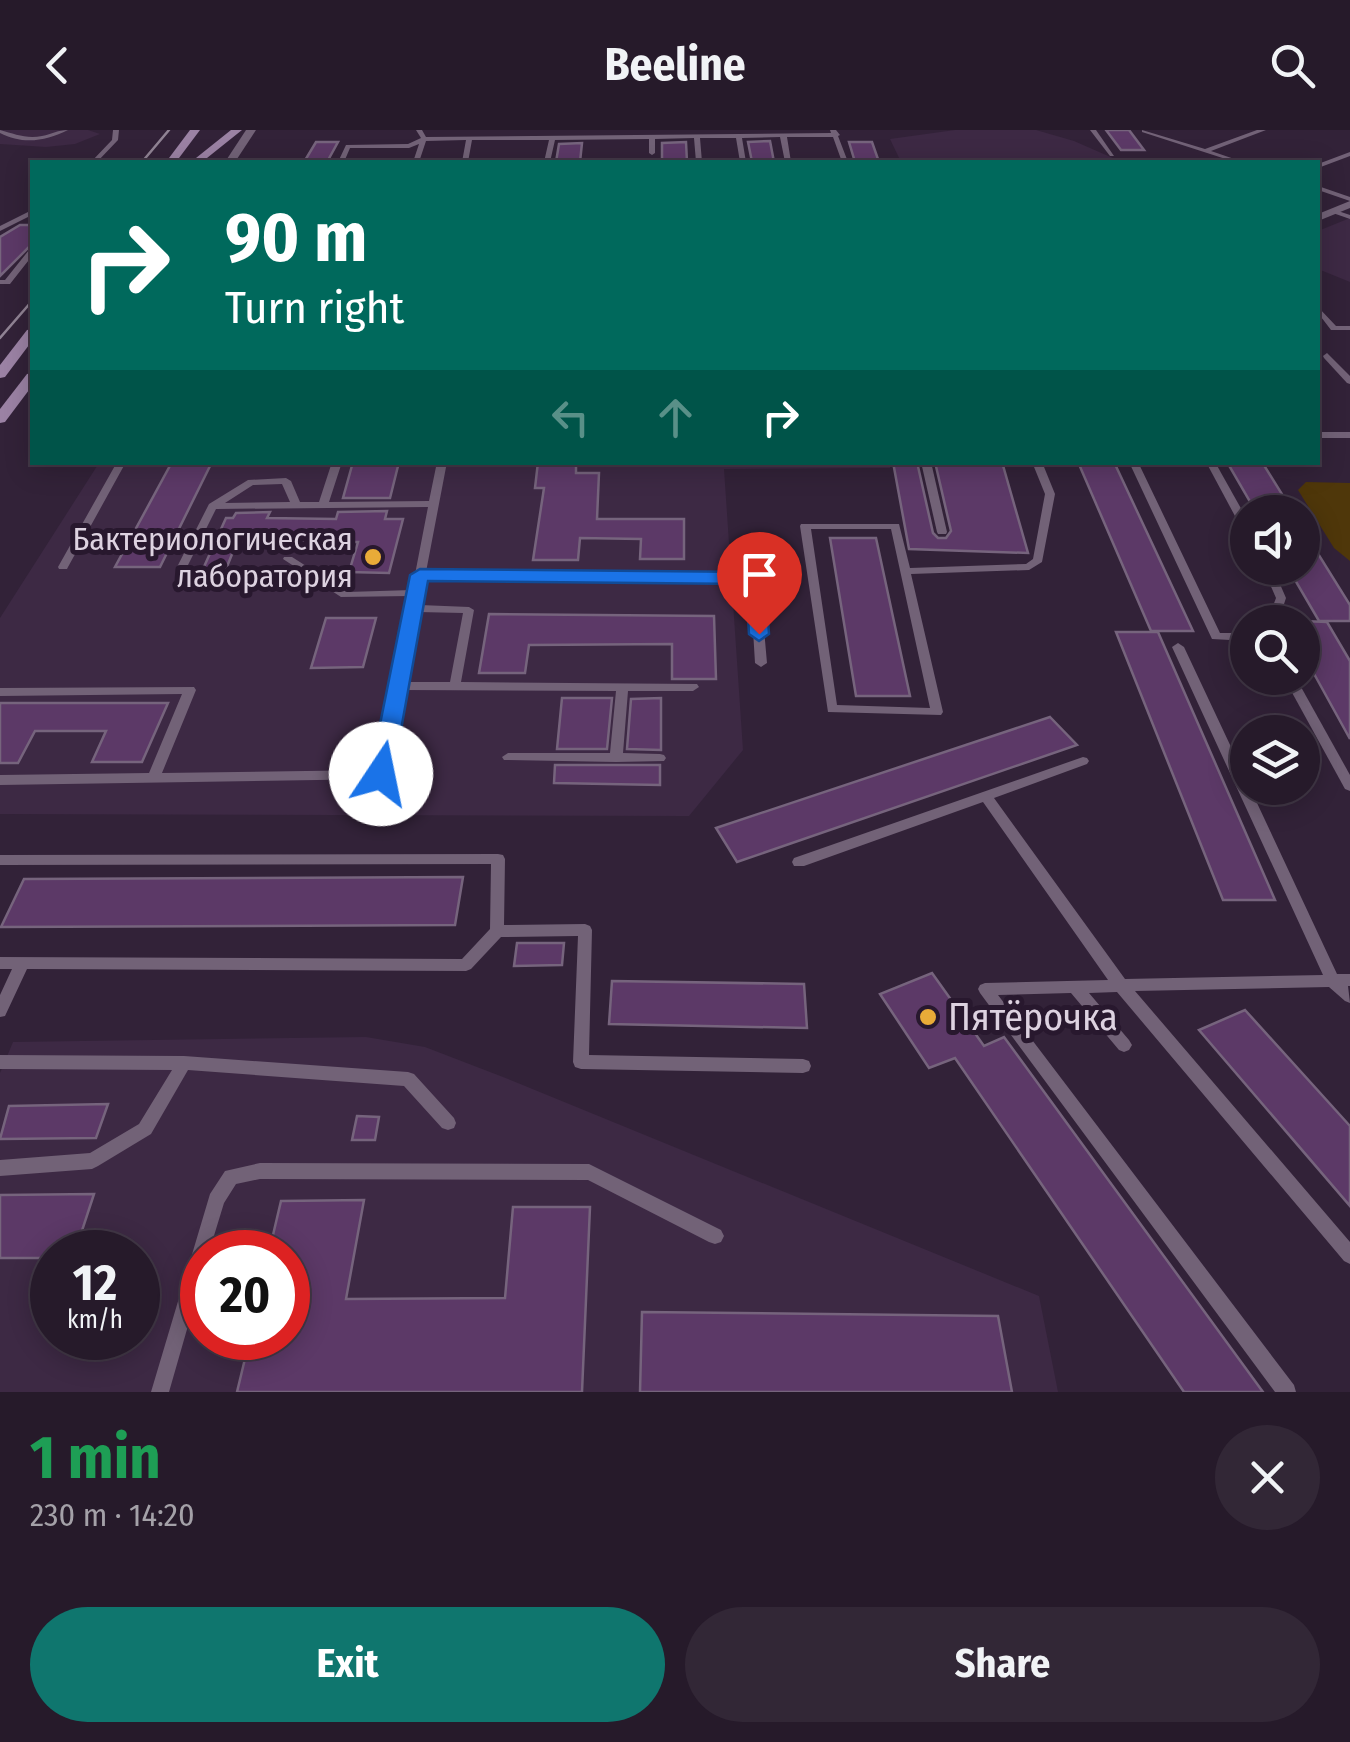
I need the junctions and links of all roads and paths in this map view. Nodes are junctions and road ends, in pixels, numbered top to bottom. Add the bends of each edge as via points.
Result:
1 (0, 130) edge
2 (65, 130) edge
3 (116, 130) edge
4 (195, 130) edge
5 (237, 130) edge
6 (250, 130) edge
7 (428, 130) edge
8 (1093, 130) edge
9 (1144, 130) edge
10 (1263, 130) edge
11 (835, 132) edge
12 (420, 134) edge
13 (548, 135) edge
14 (783, 135) junction
15 (698, 136) junction
16 (739, 136) junction
17 (652, 137) junction
18 (469, 139) junction
19 (1204, 151) junction
20 (652, 153) dead end
21 (1350, 154) edge
22 (1112, 155) dead end
23 (96, 160) edge
24 (172, 160) edge
25 (199, 160) edge
26 (231, 160) edge
27 (342, 160) edge
28 (416, 160) edge
29 (465, 160) edge
30 (547, 160) edge
31 (699, 160) edge
32 (743, 160) edge
33 (788, 160) edge
34 (844, 160) edge
35 (1233, 160) edge
36 (1320, 165) edge
37 (1320, 189) edge
38 (1350, 201) edge
39 (1332, 211) junction
40 (30, 213) edge
41 (1320, 217) edge
42 (1350, 217) edge
43 (0, 229) edge
44 (30, 254) edge
45 (0, 282) edge
46 (1320, 311) edge
47 (1350, 328) edge
48 (30, 336) edge
49 (1326, 356) dead end
50 (0, 374) edge
51 (30, 380) edge
52 (1350, 381) edge
53 (0, 420) edge
54 (1320, 434) edge
55 (1350, 435) edge
56 (120, 465) edge
57 (336, 465) edge
58 (441, 465) edge
59 (927, 465) edge
60 (1038, 465) edge
61 (1135, 465) edge
62 (1212, 465) edge
63 (1230, 498) edge
64 (434, 504) junction
65 (296, 505) junction
66 (323, 505) junction
67 (214, 506) junction
68 (942, 532) dead end
69 (754, 552) dead end
70 (288, 559) dead end
71 (63, 567) dead end
72 (181, 570) dead end
73 (906, 570) junction
74 (420, 575) junction
75 (755, 578) junction
76 (416, 593) junction
77 (413, 608) junction
78 (1230, 636) edge
79 (1178, 647) dead end
80 (761, 662) dead end
81 (454, 685) junction
82 (398, 686) junction
83 (622, 686) junction
84 (693, 687) dead end
85 (0, 692) edge
86 (1299, 695) edge
87 (508, 757) dead end
88 (616, 758) junction
89 (660, 758) dead end
90 (1083, 760) dead end
91 (154, 778) junction
92 (0, 780) edge
93 (1350, 786) edge
94 (985, 795) junction
95 (0, 860) edge
96 (799, 862) dead end
97 (497, 931) junction
98 (0, 963) edge
99 (22, 963) junction
100 (1341, 980) edge
101 (1121, 986) junction
102 (1075, 987) junction
103 (1350, 997) edge
104 (0, 1011) edge
105 (1124, 1045) dead end
106 (0, 1062) edge
107 (184, 1063) junction
108 (803, 1066) dead end
109 (448, 1122) dead end
110 (0, 1168) edge
111 (716, 1236) dead end
112 (1350, 1255) edge
113 (160, 1392) edge
114 (1287, 1392) edge

1 - 2 lane via 42,140
3 - 23 lane
4 - 24 main road
5 - 25 main road
6 - 26 street
7 - 12 lane
8 - 22 lane
9 - 19 lane
10 - 19 lane
11 - 14 lane
11 - 34 lane
12 - 18 lane
12 - 27 lane via 409,146 348,146
12 - 28 lane
13 - 17 lane
13 - 18 lane
13 - 30 lane
14 - 16 lane
14 - 33 lane
15 - 16 lane
15 - 17 lane
15 - 31 lane
16 - 32 lane
17 - 20 lane
18 - 29 lane
19 - 35 lane
21 - 36 lane
37 - 38 lane
38 - 39 street
39 - 41 street
39 - 42 lane
40 - 43 lane
44 - 45 lane
46 - 47 lane via 1334,328
48 - 50 main road
49 - 52 lane
51 - 53 main road
54 - 55 lane
56 - 71 lane
57 - 66 lane
58 - 64 lane
59 - 68 lane
60 - 73 lane via 1050,494 1038,560 1029,567
61 - 78 lane via 1216,636
62 - 63 lane
64 - 66 lane
64 - 74 lane
65 - 66 lane
65 - 67 lane
65 - 67 lane via 286,481 250,482
67 - 72 lane
69 - 75 lane
70 - 76 lane via 345,594
73 - 73 lane via 938,712 832,709 805,526 895,526
74 - 75 lane
74 - 76 lane
75 - 80 lane
76 - 77 lane
77 - 81 lane via 469,610
77 - 82 lane
79 - 100 lane
81 - 82 lane
81 - 83 lane
82 - 91 lane via 381,774
83 - 84 lane
83 - 88 lane
85 - 91 lane via 190,690
86 - 93 lane
87 - 88 lane
88 - 89 lane
90 - 94 lane
91 - 92 lane
94 - 96 lane
94 - 101 lane
95 - 97 lane via 498,859
97 - 99 lane via 466,965
97 - 108 lane via 586,930 581,1062
98 - 99 lane
99 - 104 lane
100 - 101 lane
100 - 103 lane
101 - 102 lane
101 - 112 lane
102 - 105 lane
102 - 114 lane via 985,989
106 - 107 lane
107 - 109 lane via 408,1079
107 - 110 lane via 145,1129 92,1161
111 - 113 lane via 589,1172 260,1171 230,1177 216,1200

